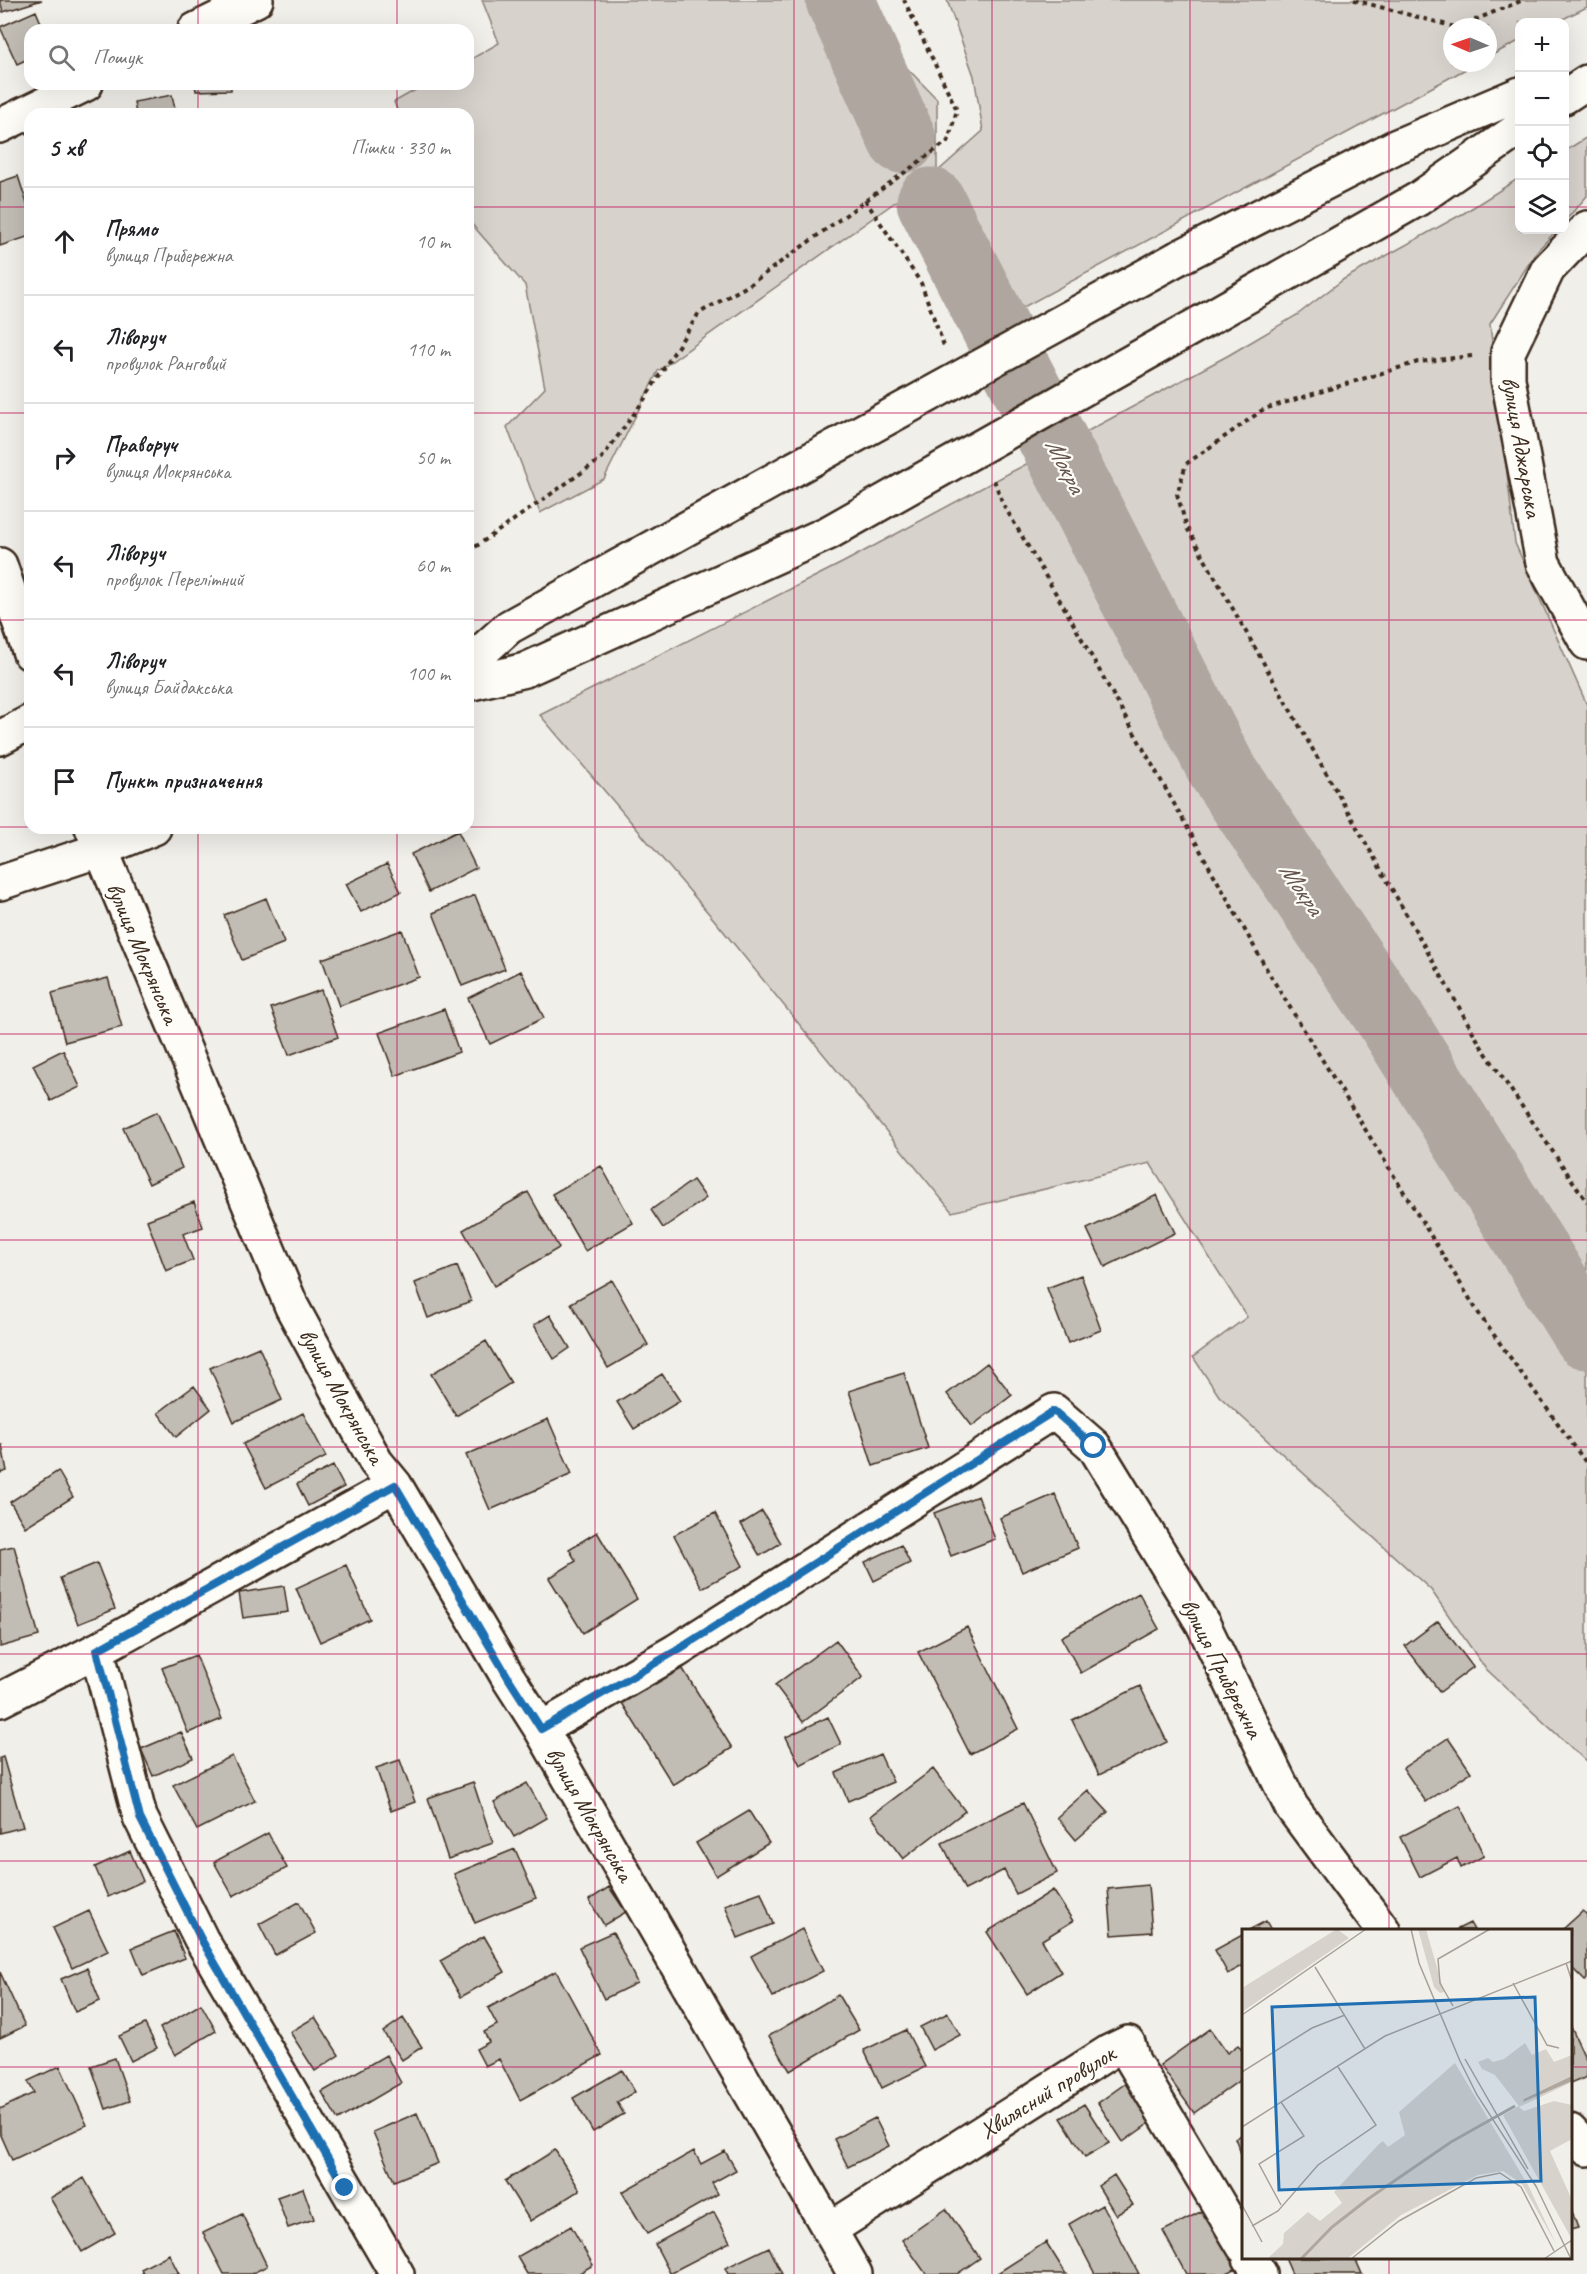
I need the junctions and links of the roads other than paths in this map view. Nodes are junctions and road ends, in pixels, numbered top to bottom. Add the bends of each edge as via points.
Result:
1 (256, 0) edge
2 (207, 24) edge
3 (1587, 65) edge
4 (1569, 73) edge
5 (1587, 82) edge
6 (74, 90) edge
7 (1569, 94) edge
8 (1515, 96) edge
9 (37, 108) edge
10 (24, 114) edge
11 (0, 126) edge
12 (1515, 131) edge
13 (1587, 228) edge
14 (0, 565) edge
15 (24, 635) edge
16 (1587, 643) edge
17 (474, 659) edge
18 (474, 683) edge
19 (24, 725) edge
20 (0, 738) edge
21 (122, 834) edge
22 (96, 839) edge
23 (0, 883) edge
24 (395, 1485) junction
25 (97, 1650) junction
26 (0, 1700) edge
27 (541, 1729) junction
28 (1382, 1929) edge
29 (1572, 2133) edge
30 (1587, 2149) edge
31 (829, 2230) junction
32 (1242, 2244) edge
33 (1251, 2259) edge
34 (397, 2274) edge
35 (855, 2274) edge
36 (1260, 2274) edge

1 - 2 main road
3 - 4 main road
5 - 7 main road
6 - 9 main road
8 - 17 main road, bridge via 1395,147 1178,258 509,627
10 - 11 main road
12 - 18 main road, bridge via 1418,199 828,533 525,670
13 - 16 main road, вулиця Аджарська via 1548,269 1508,352 1508,379 1543,563
14 - 15 main road
19 - 20 main road
21 - 22 main road
22 - 23 main road
22 - 24 main road, вулиця Мокрянська via 292,1307 376,1462
24 - 25 main road
24 - 27 main road, вулиця Мокрянська
25 - 26 main road
25 - 34 main road via 140,1818 201,1939
27 - 28 main road, вулиця Прибережна via 676,1651 1054,1411 1094,1446 1203,1624 1291,1806
27 - 31 main road, вулиця Мокрянська
29 - 30 main road
31 - 32 main road, Хвилясний провулок via 1128,2043 1133,2061
31 - 35 main road, вулиця Мокрянська
33 - 36 main road

